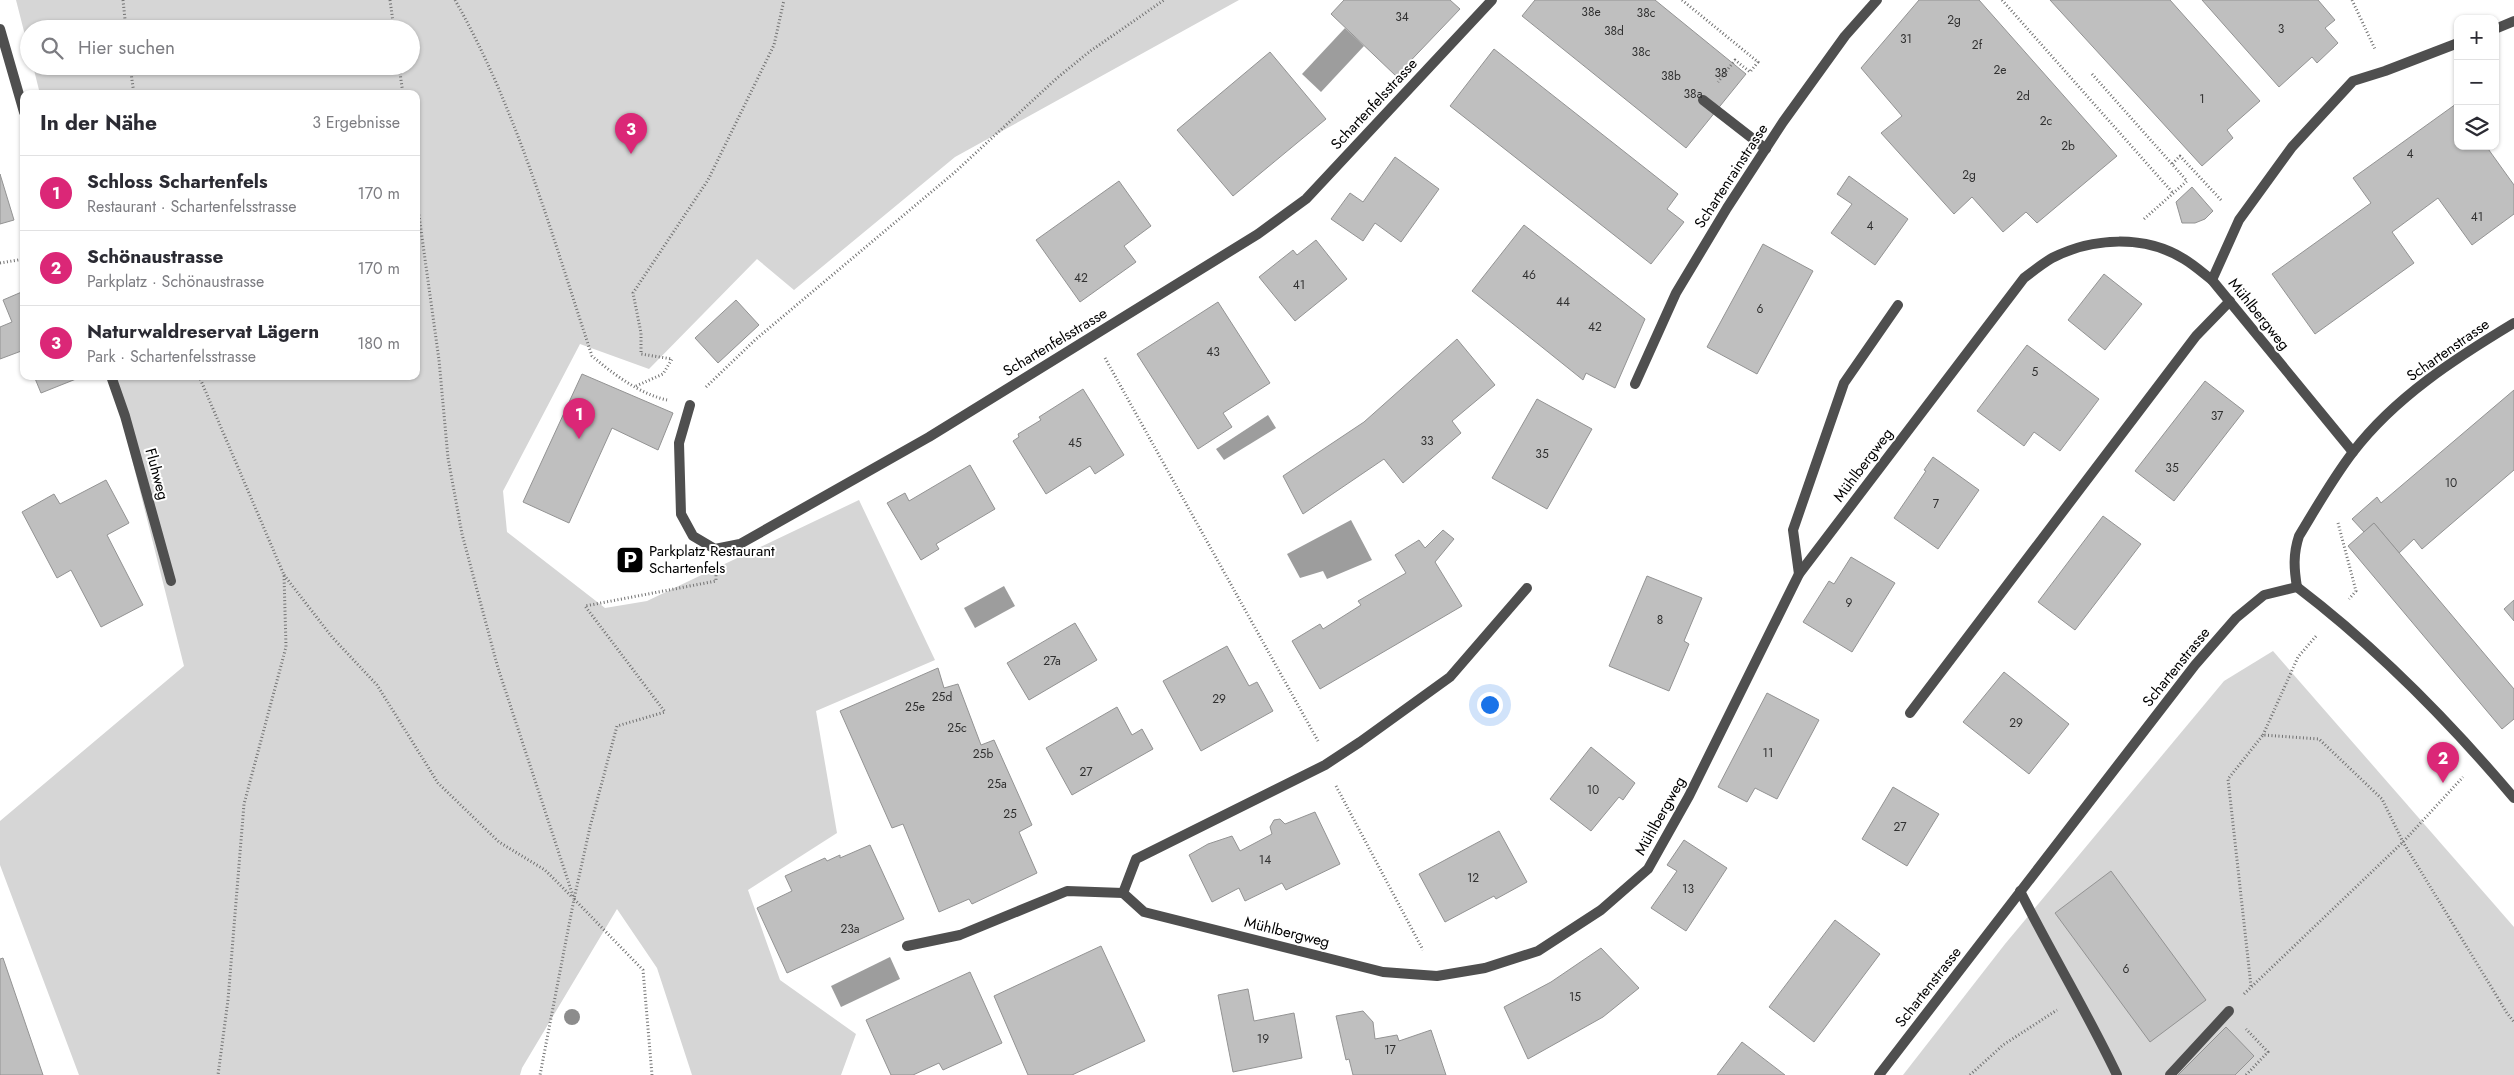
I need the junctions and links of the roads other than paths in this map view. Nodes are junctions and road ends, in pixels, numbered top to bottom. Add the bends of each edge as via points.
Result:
1 (1492, 0) edge
2 (1877, 0) edge
3 (2514, 21) edge
4 (2499, 27) edge
5 (0, 29) edge
6 (2454, 45) edge
7 (20, 98) edge
8 (1703, 100) road end
9 (1766, 149) junction
10 (2212, 280) junction
11 (2230, 301) junction
12 (1898, 305) dead end
13 (2514, 323) edge
14 (112, 380) edge
15 (1635, 384) dead end
16 (690, 405) road end
17 (2353, 452) junction
18 (1799, 574) junction
19 (171, 582) dead end
20 (2297, 587) junction
21 (1527, 588) dead end
22 (1910, 713) dead end
23 (2514, 798) edge
24 (2020, 892) junction
25 (1123, 893) junction
26 (907, 946) dead end
27 (2230, 1011) road end
28 (1879, 1075) edge
29 (2117, 1075) edge
30 (2170, 1075) edge

1 - 16 street, Schartenfelsstrasse via 1306,199 1258,234 929,437 740,544 714,549 693,536 681,514 678,443
2 - 9 street, Schartenrainstrasse via 1845,36
3 - 4 street
5 - 7 street
6 - 10 street via 2353,81 2292,147 2238,220
8 - 9 street
9 - 15 street, Schartenrainstrasse via 1676,293
10 - 11 street, Mühlbergweg
10 - 18 street, Mühlbergweg via 2184,259 2154,245 2121,241 2086,245 2060,255 2024,278
11 - 17 street, Mühlbergweg
11 - 22 street via 2196,336
12 - 18 street via 1844,383 1793,530
13 - 17 street, Schartenstrasse via 2465,353 2412,393
14 - 19 street, Fluhweg
17 - 20 street, Schartenstrasse via 2300,536 2295,549
18 - 25 street, Mühlbergweg via 1690,796 1648,868 1601,910 1538,951 1485,968 1437,976 1383,972 1144,912
20 - 23 street via 2358,636 2482,760
20 - 24 street, Schartenstrasse via 2264,595 2236,618 2195,665
21 - 25 street via 1450,677 1325,765 1136,858
24 - 28 street, Schartenstrasse
24 - 29 street via 2094,1026
25 - 26 street via 1067,891 960,935
27 - 30 street

